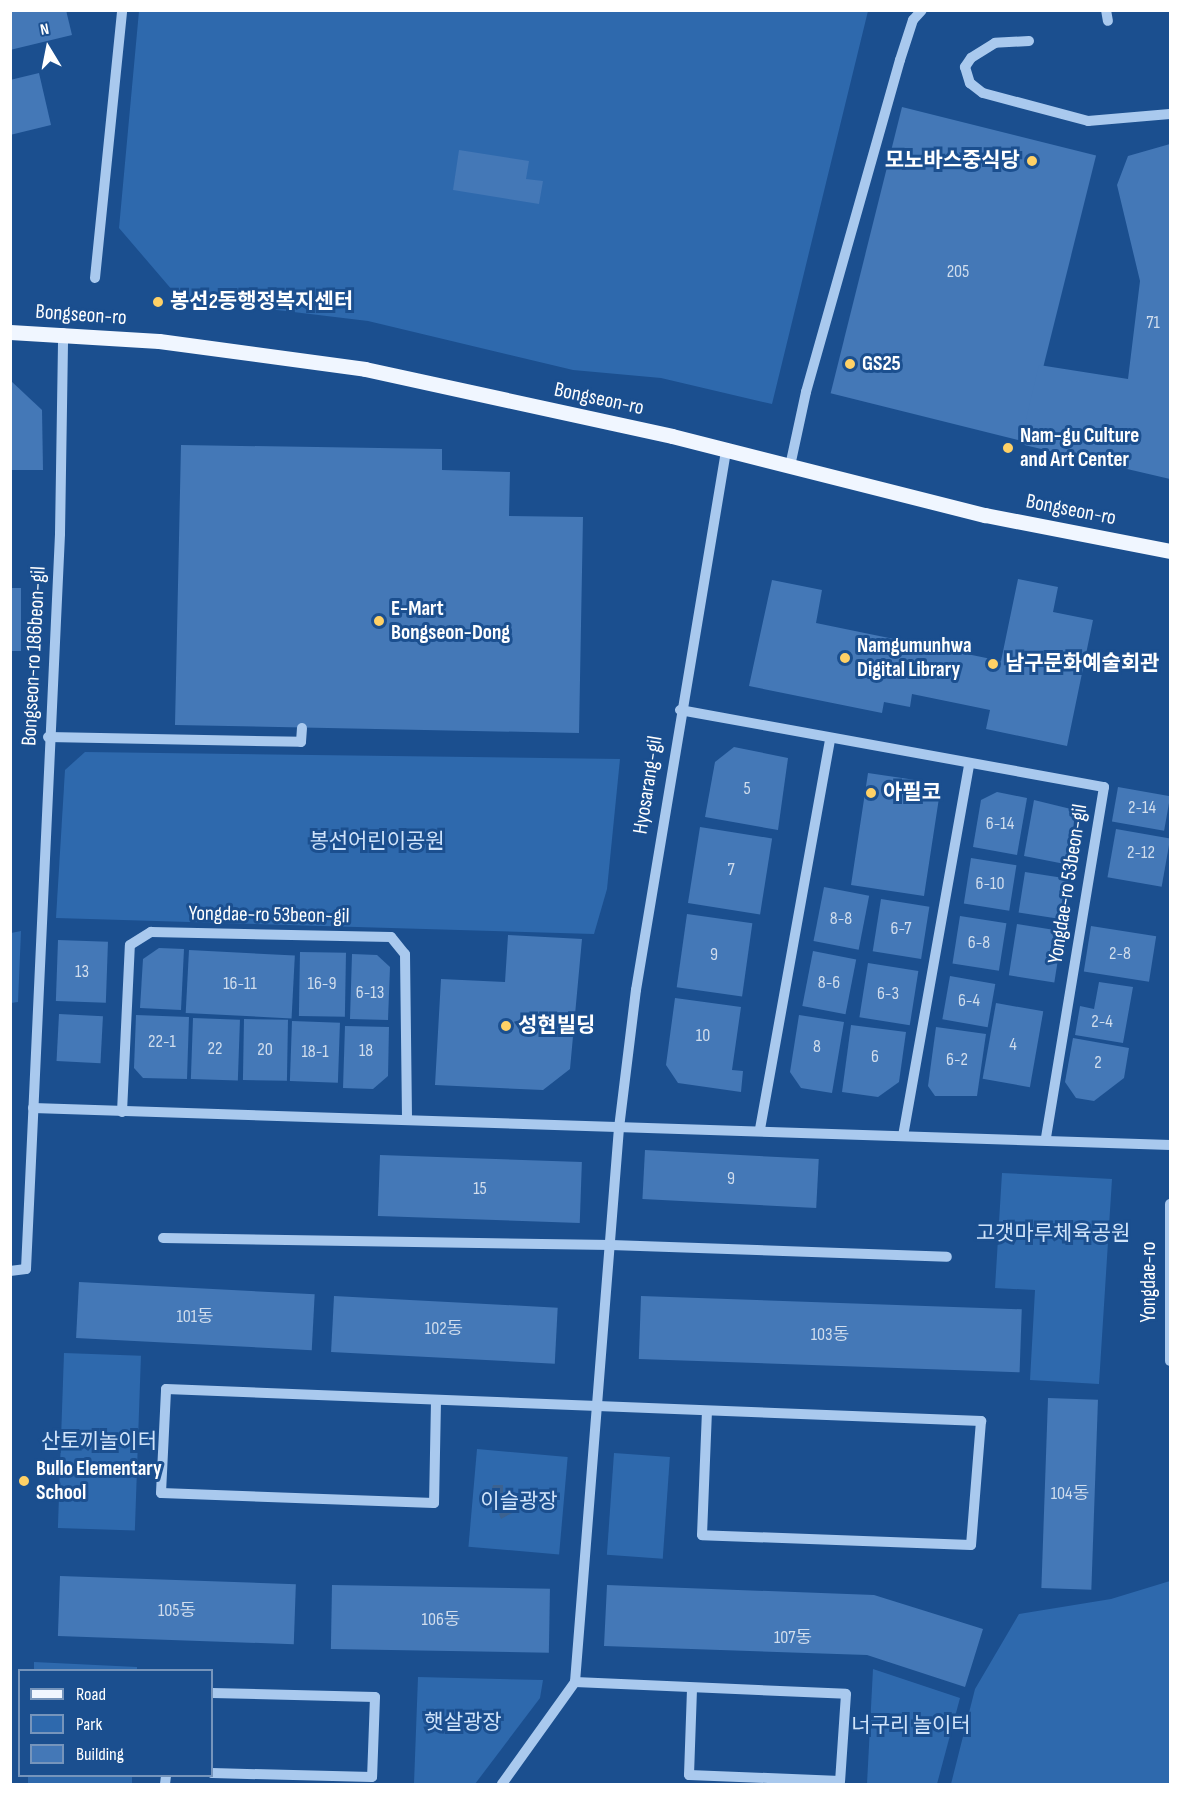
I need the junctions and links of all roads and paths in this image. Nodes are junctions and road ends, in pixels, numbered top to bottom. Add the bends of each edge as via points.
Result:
1 (122, 10) edge
2 (922, 10) edge
3 (1029, 41) dead end
4 (1170, 114) edge
5 (95, 278) dead end
6 (10, 332) edge
7 (63, 333) junction
8 (726, 451) junction
9 (790, 466) junction
10 (1170, 551) edge
11 (680, 710) junction
12 (302, 728) dead end
13 (48, 737) junction
14 (830, 738) junction
15 (969, 765) junction
16 (33, 1108) junction
17 (122, 1112) junction
18 (407, 1120) junction
19 (619, 1128) junction
20 (760, 1129) junction
21 (903, 1136) junction
22 (1046, 1139) junction
23 (1170, 1145) edge
24 (1170, 1204) edge
25 (163, 1238) dead end
26 (611, 1245) junction
27 (947, 1257) dead end
28 (10, 1271) edge
29 (1170, 1361) edge
30 (436, 1401) junction
31 (597, 1408) junction
32 (707, 1413) junction
33 (575, 1682) junction
34 (692, 1688) junction
35 (213, 1693) edge
36 (213, 1773) edge
37 (502, 1785) edge

1 - 5 street
2 - 9 street via 913,20 900,60 806,392
3 - 4 street via 995,43 971,58 965,68 970,83 983,93 1088,121
6 - 7 main road, Bongseon-ro
7 - 8 main road, Bongseon-ro via 365,369
7 - 13 street, Bongseon-ro 186beon-gil via 60,534
8 - 9 main road, Bongseon-ro
8 - 11 street, Hyosarang-gil
9 - 10 main road, Bongseon-ro via 985,515
11 - 14 street
11 - 19 street, Hyosarang-gil
12 - 13 street via 301,742
13 - 16 street, Bongseon-ro 186beon-gil
14 - 15 street
14 - 20 street
15 - 21 street
15 - 22 street, Yongdae-ro 53beon-gil via 1104,787
16 - 17 street
16 - 28 street, Bongseon-ro 186beon-gil via 26,1269
17 - 18 street
17 - 18 street, Yongdae-ro 53beon-gil via 129,945 151,932 392,937 405,954
18 - 19 street
19 - 20 street
19 - 26 street, Hyosarang-gil
20 - 21 street
21 - 22 street
22 - 23 street
24 - 29 street, Yongdae-ro
25 - 26 street
26 - 27 street
26 - 31 street, Hyosarang-gil
30 - 30 street via 166,1389 161,1493 434,1503
30 - 31 street
31 - 32 street
31 - 33 street, Hyosarang-gil
32 - 32 street via 981,1421 971,1545 702,1535
33 - 34 street
33 - 37 street
34 - 34 street via 846,1694 840,1781 689,1775
35 - 36 street via 375,1697 372,1777

